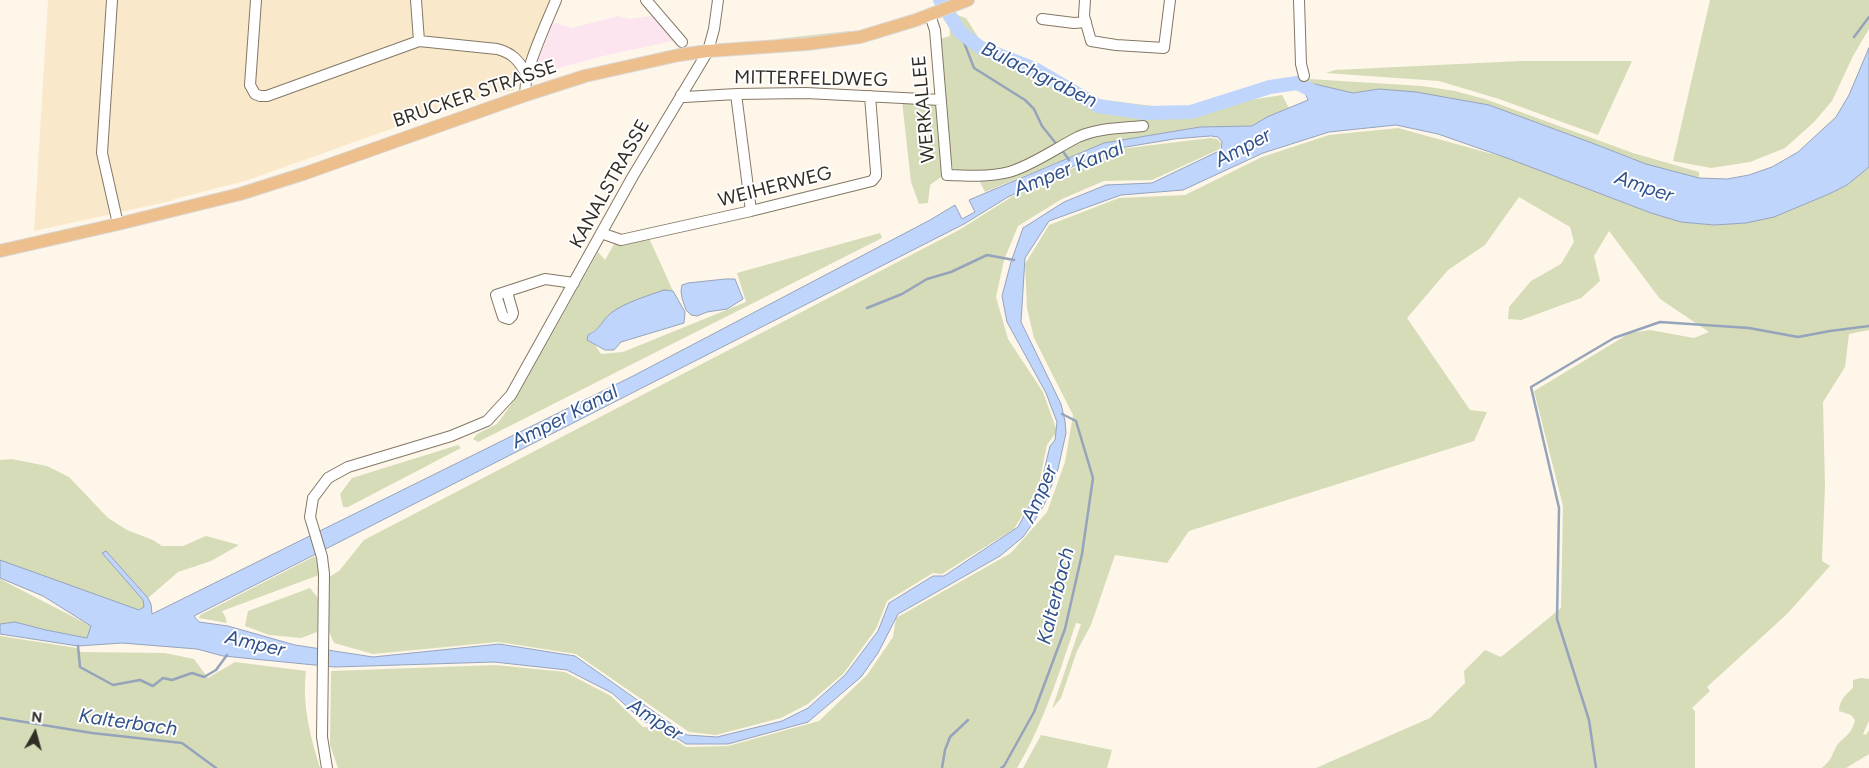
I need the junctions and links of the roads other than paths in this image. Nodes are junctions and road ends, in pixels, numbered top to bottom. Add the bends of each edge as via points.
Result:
1 (112, 0) edge
2 (256, 0) edge
3 (416, 0) edge
4 (556, 0) edge
5 (646, 0) edge
6 (718, 0) edge
7 (968, 0) edge
8 (1085, 0) edge
9 (1170, 0) edge
10 (1299, 0) edge
11 (934, 13) junction
12 (1042, 19) dead end
13 (1086, 22) junction
14 (419, 41) junction
15 (682, 42) dead end
16 (708, 51) junction
17 (527, 75) junction
18 (1304, 76) dead end
19 (736, 94) junction
20 (526, 95) junction
21 (681, 95) junction
22 (870, 96) junction
23 (941, 100) junction
24 (1143, 126) dead end
25 (751, 211) junction
26 (118, 224) junction
27 (601, 233) junction
28 (0, 251) edge
29 (574, 283) junction
30 (507, 292) dead end
31 (327, 768) edge

1 - 26 street via 102,153
2 - 14 street via 250,85 260,96 291,88
3 - 14 street
4 - 17 street
5 - 15 street
6 - 16 street, KANALSTRASSE
7 - 11 main road, BRUCKER STRASSE
8 - 13 street
9 - 13 street via 1164,48 1096,43 1089,38
10 - 18 street
11 - 16 main road, BRUCKER STRASSE via 875,33 834,41
11 - 23 street, WERKALLEE
12 - 13 street
14 - 17 street via 497,49 520,62
16 - 20 main road, BRUCKER STRASSE via 585,76
16 - 21 street, KANALSTRASSE
17 - 20 street
19 - 21 street, MITTERFELDWEG
19 - 22 street, MITTERFELDWEG
19 - 25 street
20 - 26 main road, BRUCKER STRASSE via 240,194
21 - 27 street, KANALSTRASSE
22 - 23 street, MITTERFELDWEG
22 - 25 street, WEIHERWEG via 876,172 872,181
23 - 24 street, WERKALLEE via 947,175 1010,172 1080,136
25 - 27 street, WEIHERWEG via 621,240
26 - 28 main road, BRUCKER STRASSE
27 - 29 street, KANALSTRASSE
29 - 30 street via 545,279
29 - 31 street, KANALSTRASSE via 511,395 487,421 451,436 348,467 328,478 313,498 310,517 324,574 322,737

